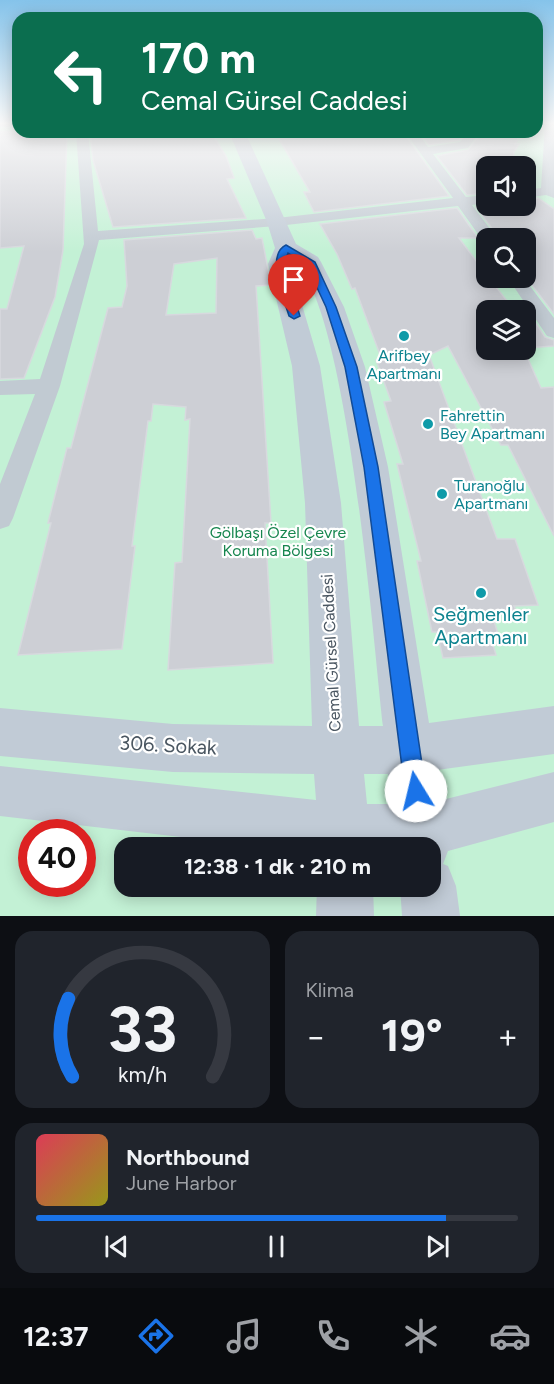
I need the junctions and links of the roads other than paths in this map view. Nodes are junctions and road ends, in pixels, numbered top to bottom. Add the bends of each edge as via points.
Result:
1 (85, 167) edge
2 (252, 167) edge
3 (438, 167) edge
4 (551, 167) edge
5 (551, 193) edge
6 (536, 194) edge
7 (476, 201) edge
8 (465, 203) junction
9 (482, 228) edge
10 (281, 235) junction
11 (92, 236) junction
12 (523, 288) edge
13 (554, 332) edge
14 (49, 386) junction
15 (0, 388) edge
16 (0, 518) edge
17 (554, 730) edge
18 (0, 732) edge
19 (337, 750) junction
20 (409, 750) junction
21 (0, 791) edge
22 (554, 797) edge
23 (338, 837) edge
24 (345, 837) edge
25 (423, 837) edge
26 (432, 837) edge
27 (345, 897) edge
28 (429, 897) edge
29 (345, 916) edge
30 (431, 916) edge

1 - 11 street
2 - 10 street
3 - 8 street
4 - 5 street
5 - 6 street
7 - 8 street
8 - 9 street
8 - 10 street
10 - 11 street
10 - 19 street, Cemal Gürsel Caddesi via 279,264 306,366 323,503
10 - 20 street via 310,262 331,307 351,367 371,467
11 - 14 street
12 - 13 street
14 - 15 street
14 - 16 street
17 - 20 street, 306. Sokak
18 - 19 street, 306. Sokak via 173,748
19 - 20 street, 306. Sokak
19 - 24 street, Cemal Gürsel Caddesi
20 - 25 street
21 - 23 street
22 - 26 street
27 - 29 street
28 - 30 street

